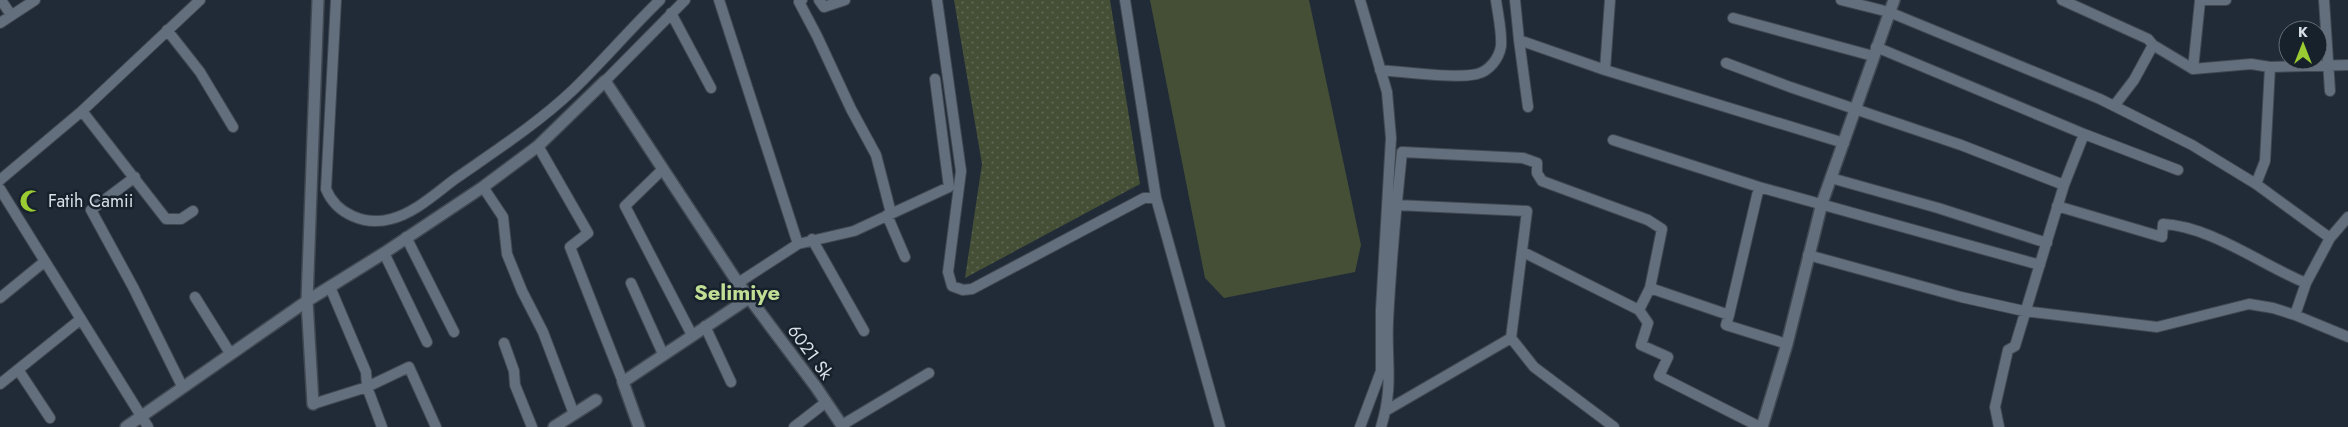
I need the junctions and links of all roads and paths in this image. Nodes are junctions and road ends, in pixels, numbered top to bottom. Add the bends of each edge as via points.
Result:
1 (1, 0) edge
2 (35, 0) edge
3 (200, 0) edge
4 (318, 0) edge
5 (336, 0) edge
6 (660, 0) edge
7 (685, 0) edge
8 (719, 0) edge
9 (802, 0) edge
10 (819, 0) edge
11 (845, 0) edge
12 (937, 0) edge
13 (1125, 0) edge
14 (1360, 0) edge
15 (1496, 0) edge
16 (1515, 0) edge
17 (1610, 0) edge
18 (1841, 0) edge
19 (1894, 0) edge
20 (2062, 0) edge
21 (2226, 0) edge
22 (2324, 0) edge
23 (2200, 1) edge
24 (1889, 12) junction
25 (670, 13) junction
26 (11, 15) junction
27 (1733, 18) dead end
28 (0, 23) edge
29 (167, 30) junction
30 (1519, 40) junction
31 (2153, 44) junction
32 (1875, 52) junction
33 (1726, 63) dead end
34 (2348, 65) edge
35 (2329, 66) junction
36 (2270, 67) junction
37 (2194, 69) junction
38 (1380, 70) junction
39 (1605, 70) junction
40 (935, 79) dead end
41 (605, 81) junction
42 (712, 88) dead end
43 (2330, 91) dead end
44 (2114, 106) junction
45 (1528, 107) dead end
46 (1856, 110) junction
47 (82, 111) junction
48 (233, 127) dead end
49 (2084, 134) junction
50 (1613, 140) dead end
51 (1844, 143) junction
52 (538, 146) junction
53 (663, 168) junction
54 (2178, 170) dead end
55 (135, 177) junction
56 (1831, 178) junction
57 (0, 180) edge
58 (2256, 184) junction
59 (2064, 185) junction
60 (483, 187) junction
61 (1759, 187) junction
62 (0, 189) edge
63 (1156, 198) junction
64 (1822, 203) junction
65 (1396, 205) junction
66 (2057, 206) junction
67 (193, 211) dead end
68 (889, 214) junction
69 (2348, 217) edge
70 (406, 238) junction
71 (2330, 238) junction
72 (812, 239) junction
73 (2048, 243) junction
74 (798, 244) junction
75 (1523, 252) junction
76 (384, 253) junction
77 (1808, 255) junction
78 (905, 257) dead end
79 (44, 262) junction
80 (2040, 264) junction
81 (631, 283) dead end
82 (2306, 283) junction
83 (738, 284) junction
84 (330, 287) junction
85 (1650, 288) junction
86 (195, 297) dead end
87 (0, 298) edge
88 (748, 298) junction
89 (307, 301) junction
90 (1639, 310) junction
91 (2024, 311) junction
92 (2295, 315) junction
93 (1729, 316) junction
94 (81, 319) junction
95 (705, 326) junction
96 (864, 331) dead end
97 (454, 332) dead end
98 (692, 335) junction
99 (2348, 337) edge
100 (1511, 338) junction
101 (427, 342) dead end
102 (504, 343) dead end
103 (1787, 344) junction
104 (230, 353) junction
105 (664, 354) junction
106 (19, 371) junction
107 (929, 373) dead end
108 (623, 382) junction
109 (731, 382) dead end
110 (0, 384) edge
111 (182, 386) junction
112 (367, 387) junction
113 (596, 400) dead end
114 (825, 403) junction
115 (313, 404) joint
116 (1387, 410) junction
117 (574, 414) junction
118 (50, 418) dead end
119 (145, 422) edge
120 (843, 426) edge
121 (126, 427) edge
122 (382, 427) edge
123 (436, 427) edge
124 (532, 427) edge
125 (554, 427) edge
126 (639, 427) edge
127 (794, 427) edge
128 (1220, 427) edge
129 (1360, 427) edge
130 (1381, 427) edge
131 (1614, 427) edge
132 (1761, 427) edge
133 (1999, 427) edge

1 - 26 street
2 - 26 street
3 - 29 street
4 - 89 street
5 - 6 street via 326,189 334,205 344,212 362,220 381,221 412,210 533,123 572,90
7 - 25 street
8 - 74 street
9 - 68 street via 799,2 876,155
10 - 11 street via 824,7
12 - 63 street via 961,171 949,258 952,286 972,289 1144,198
13 - 63 street
14 - 38 street
15 - 38 street via 1501,48 1487,70 1463,75
16 - 30 street
17 - 39 street
18 - 24 street
19 - 24 street
20 - 31 street
21 - 23 street
22 - 35 street
23 - 37 street
24 - 32 street
24 - 44 street
25 - 41 street
25 - 42 street
26 - 28 street
27 - 32 street
29 - 47 street
29 - 48 street via 200,72
30 - 39 street
30 - 45 street
31 - 37 street
31 - 44 street via 2134,80
32 - 46 street
32 - 49 street
33 - 46 street
34 - 35 street
35 - 36 street
35 - 43 street
36 - 37 street via 2251,64
36 - 58 street via 2265,161
38 - 129 street via 1389,102 1391,138 1381,310 1381,371
39 - 51 street
40 - 68 street via 948,187
41 - 52 street
41 - 53 street, 6021 Sk
44 - 58 street via 2192,145
46 - 51 street
46 - 59 street via 1961,145
47 - 55 street
47 - 57 street
49 - 54 street
49 - 59 street
50 - 61 street
51 - 56 street
52 - 60 street
52 - 108 street via 588,233 570,247
53 - 83 street, 6021 Sk
53 - 98 street via 625,206
55 - 67 street via 166,219 181,220
55 - 111 street via 91,210
56 - 64 street
56 - 73 street
58 - 71 street
59 - 66 street
60 - 70 street
60 - 117 street via 503,217 507,254 543,332
61 - 64 street
61 - 93 street
62 - 79 street
63 - 128 street
64 - 77 street
64 - 80 street
65 - 75 street via 1527,211
65 - 85 street via 1402,152 1530,160 1537,163 1537,173 1542,181 1648,220 1662,229
65 - 116 street via 1388,323 1390,375
66 - 73 street
66 - 82 street via 2162,237 2163,224 2181,225
68 - 72 street via 854,231
68 - 78 street
69 - 71 street
70 - 76 street
70 - 97 street
71 - 82 street
72 - 74 street
72 - 96 street
73 - 80 street
74 - 83 street
75 - 90 street
75 - 100 street
76 - 84 street
76 - 101 street
77 - 91 street
77 - 103 street
79 - 87 street
79 - 94 street
80 - 91 street
81 - 105 street
82 - 92 street
83 - 88 street, 6021 Sk
84 - 89 street
84 - 112 street via 366,372
85 - 90 street
85 - 93 street
86 - 104 street
88 - 95 street
88 - 114 street, 6021 Sk
89 - 104 street
89 - 115 street
90 - 132 street via 1648,323 1641,345 1668,357 1659,376
91 - 92 street via 2157,327 2249,304
91 - 133 street via 2015,346 2008,350 1995,408
92 - 99 street
93 - 103 street via 1726,325
94 - 106 street
94 - 119 street
95 - 98 street
95 - 109 street
98 - 105 street
100 - 116 street
100 - 131 street via 1534,367
102 - 124 street via 514,371 515,385
103 - 132 street
104 - 111 street
105 - 108 street
106 - 110 street
106 - 118 street
107 - 120 street
108 - 126 street
111 - 119 street
112 - 115 street
112 - 122 street
112 - 123 street via 410,367
113 - 117 street
114 - 120 street, 6021 Sk
114 - 127 street
116 - 130 street
117 - 125 street
119 - 121 street

